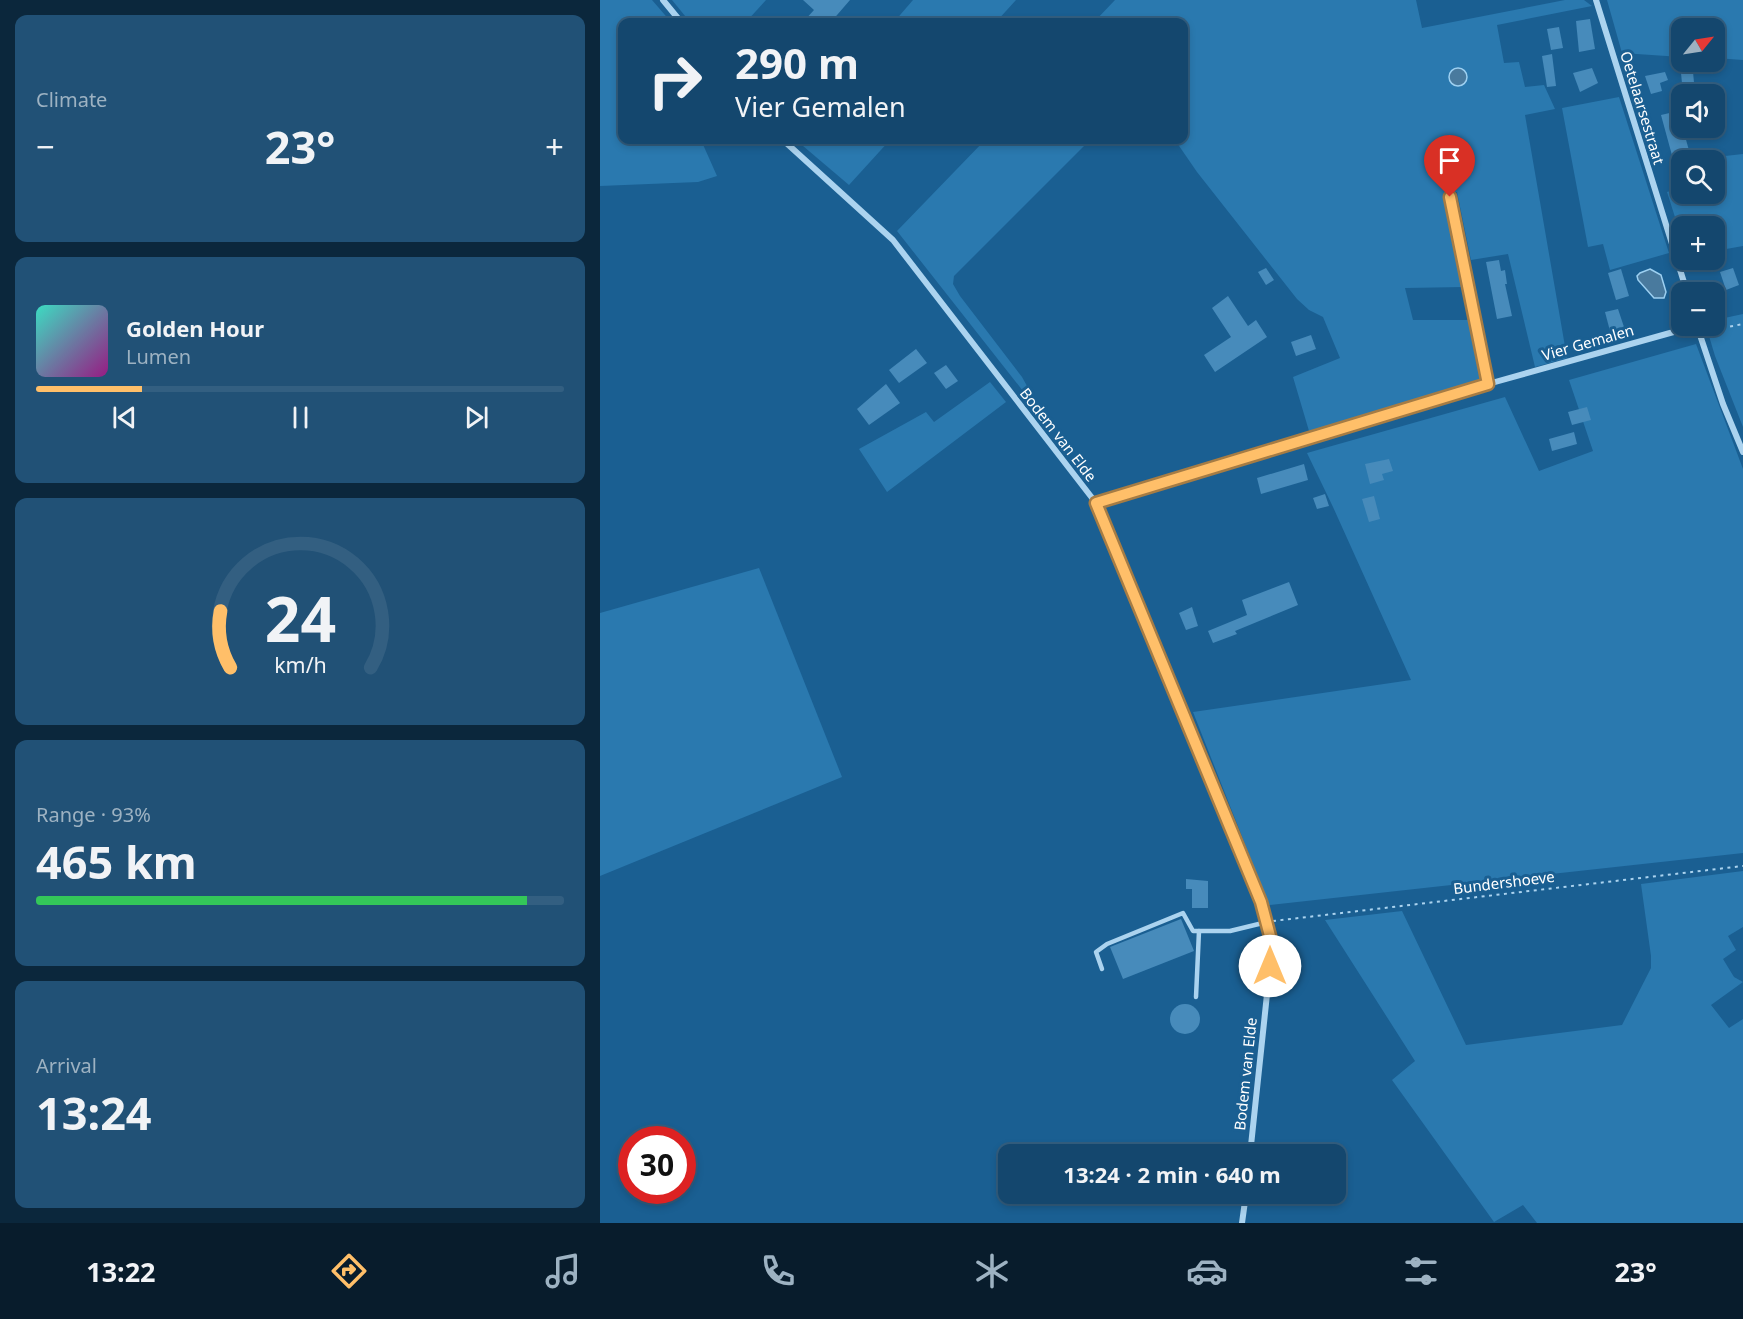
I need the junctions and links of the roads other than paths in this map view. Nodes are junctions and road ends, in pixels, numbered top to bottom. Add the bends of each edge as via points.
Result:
1 (663, 0) edge
2 (1596, 0) edge
3 (678, 18) edge
4 (787, 144) edge
5 (1450, 197) dead end
6 (1684, 282) edge
7 (1671, 335) edge
8 (1700, 336) edge
9 (1488, 384) junction
10 (1743, 452) edge
11 (1096, 503) junction
12 (1267, 922) junction
13 (1199, 931) junction
14 (1102, 969) dead end
15 (1196, 997) dead end
16 (1251, 1144) edge
17 (1245, 1204) edge
18 (1242, 1223) edge

1 - 3 street
2 - 6 street, Oetelaarsestraat
4 - 11 street, Bodem van Elde via 893,240
5 - 9 street
7 - 9 street, Vier Gemalen
8 - 10 street
9 - 11 street, Vier Gemalen
11 - 12 street, Bodem van Elde
12 - 13 lane via 1230,931
12 - 16 street, Bodem van Elde via 1270,966
13 - 14 lane via 1193,931 1184,913 1107,944 1096,952
13 - 15 lane
17 - 18 street

